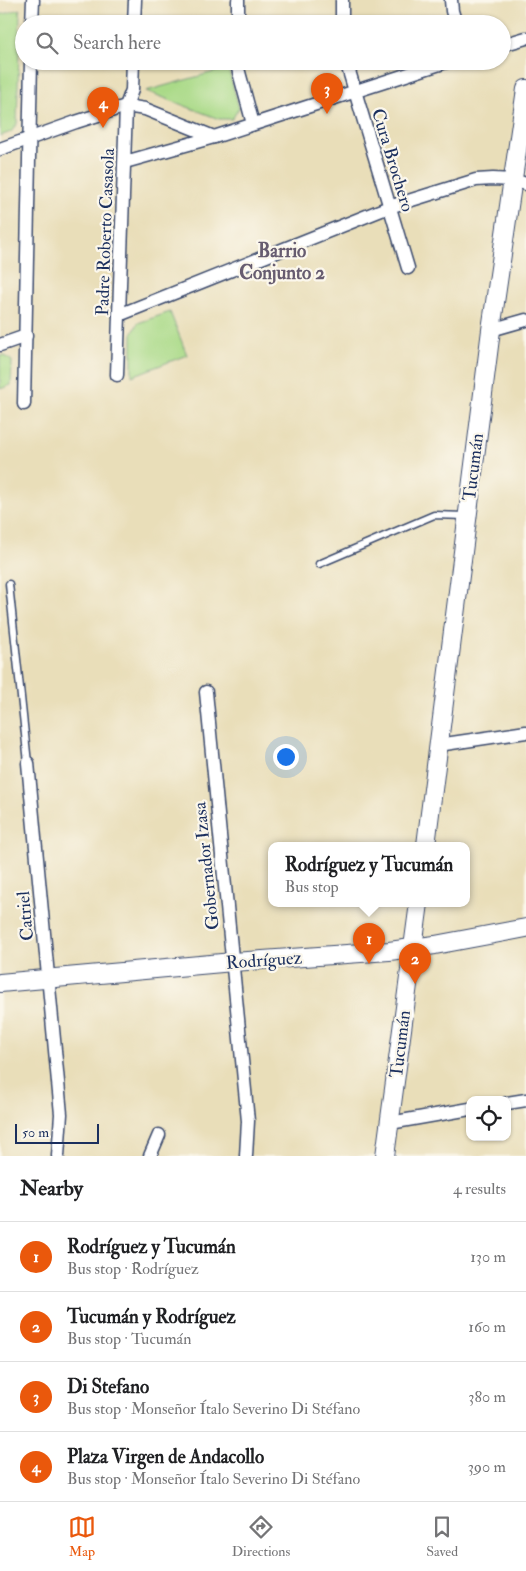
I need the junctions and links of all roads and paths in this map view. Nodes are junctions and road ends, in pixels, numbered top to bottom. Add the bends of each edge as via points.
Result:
1 (33, 0) edge
2 (135, 0) edge
3 (238, 0) edge
4 (342, 0) edge
5 (451, 0) edge
6 (32, 15) edge
7 (134, 15) edge
8 (238, 15) edge
9 (342, 15) edge
10 (453, 15) edge
11 (526, 38) edge
12 (511, 42) edge
13 (31, 70) edge
14 (133, 70) edge
15 (238, 70) edge
16 (349, 70) edge
17 (422, 70) edge
18 (526, 89) edge
19 (355, 92) junction
20 (126, 106) junction
21 (253, 124) junction
22 (214, 136) junction
23 (30, 138) junction
24 (0, 149) edge
25 (125, 162) junction
26 (519, 182) edge
27 (389, 207) junction
28 (408, 268) dead end
29 (119, 315) junction
30 (526, 320) edge
31 (491, 330) junction
32 (26, 336) junction
33 (0, 345) edge
34 (117, 375) dead end
35 (24, 404) dead end
36 (467, 516) junction
37 (319, 564) dead end
38 (9, 584) dead end
39 (206, 692) dead end
40 (526, 732) edge
41 (438, 745) junction
42 (28, 763) joint
43 (426, 842) edge
44 (418, 907) edge
45 (526, 928) edge
46 (413, 948) junction
47 (233, 962) junction
48 (48, 979) junction
49 (0, 983) edge
50 (526, 1100) edge
51 (511, 1102) edge
52 (466, 1110) edge
53 (390, 1123) junction
54 (159, 1135) dead end
55 (58, 1156) edge
56 (150, 1156) edge
57 (246, 1156) edge
58 (385, 1156) edge

1 - 6 street
2 - 7 street
3 - 8 street
4 - 9 street
5 - 10 street
11 - 12 street
13 - 23 street
14 - 20 street, Padre Roberto Casasola via 132,90
15 - 21 street
16 - 19 street, Cura Brochero
17 - 19 street
18 - 26 main road, Tucumán
19 - 21 street
19 - 27 street, Cura Brochero
20 - 22 street via 145,109
20 - 23 street
20 - 25 street, Padre Roberto Casasola
21 - 22 street
22 - 25 street
23 - 24 street
23 - 32 street
25 - 29 street, Padre Roberto Casasola
26 - 27 street via 476,180
26 - 31 main road, Tucumán
27 - 28 street, Cura Brochero
27 - 29 street
29 - 34 street, Padre Roberto Casasola
30 - 31 street
31 - 36 main road, Tucumán
32 - 33 street
32 - 35 street
36 - 37 lane via 434,515
36 - 41 main road, Tucumán
38 - 42 lane, Catriel
39 - 47 street, Gobernador Izasa
40 - 41 street
41 - 43 main road, Tucumán
42 - 48 street, Catriel
44 - 46 main road, Tucumán
45 - 46 main road, Rodríguez
46 - 47 main road, Rodríguez
46 - 53 main road, Tucumán
47 - 48 main road, Rodríguez
47 - 57 street, Gobernador Izasa via 248,1121
48 - 49 main road, Rodríguez
48 - 55 street, Catriel via 61,1114
50 - 51 street
52 - 53 street
53 - 58 main road, Tucumán
54 - 56 street

